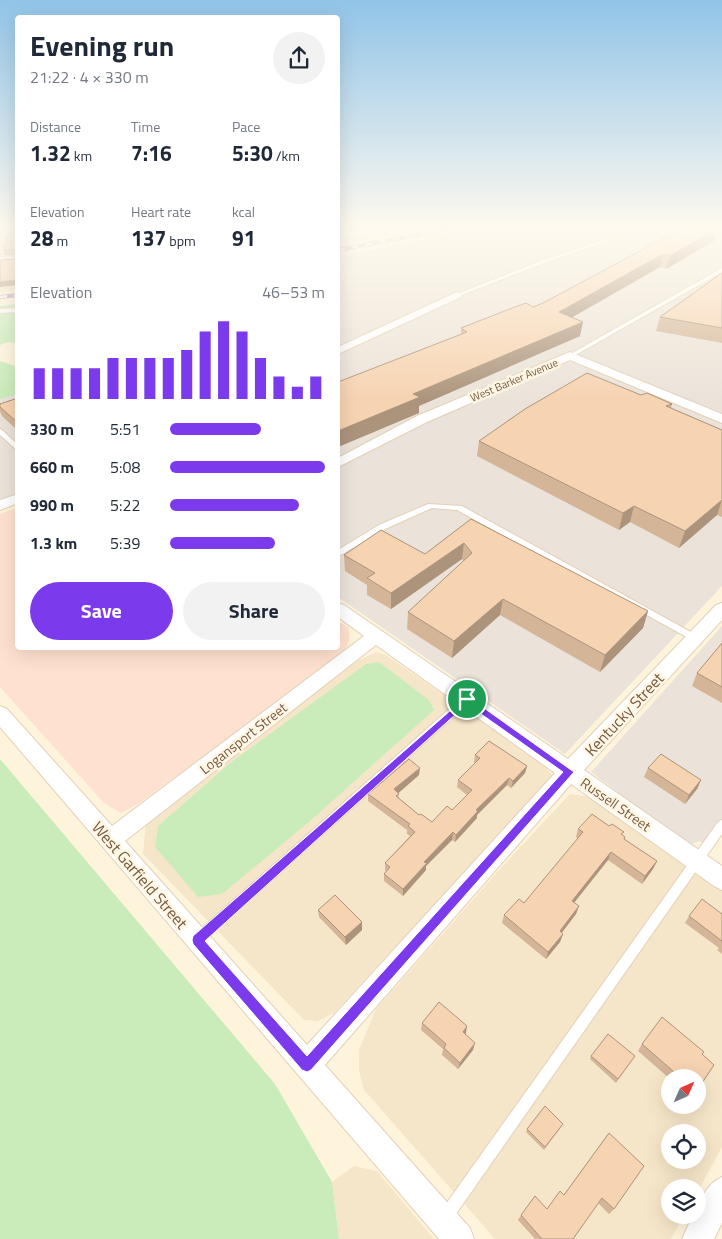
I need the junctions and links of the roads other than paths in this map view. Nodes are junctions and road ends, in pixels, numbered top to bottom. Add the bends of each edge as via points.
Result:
1 (481, 286) edge
2 (694, 286) edge
3 (457, 295) joint
4 (0, 310) edge
5 (15, 310) edge
6 (340, 350) edge
7 (570, 356) junction
8 (722, 419) edge
9 (0, 431) edge
10 (15, 446) edge
11 (340, 462) edge
12 (15, 499) edge
13 (0, 505) edge
14 (340, 552) edge
15 (722, 609) edge
16 (340, 610) edge
17 (376, 636) junction
18 (695, 638) junction
19 (467, 699) junction
20 (0, 714) edge
21 (569, 772) junction
22 (722, 825) edge
23 (110, 840) junction
24 (696, 861) junction
25 (722, 879) edge
26 (197, 940) junction
27 (307, 1065) junction
28 (722, 1192) edge
29 (443, 1220) junction
30 (459, 1239) edge
31 (697, 1239) edge

1 - 3 lane
2 - 7 lane
3 - 6 street
4 - 5 lane
7 - 8 street, West Barker Avenue
7 - 11 street, West Barker Avenue via 422,419
9 - 10 lane
12 - 13 street
14 - 18 lane via 382,526 431,506 459,508
15 - 18 street, Kentucky Street
16 - 17 street, Russell Street
17 - 19 street, Russell Street
17 - 23 street, Logansport Street
18 - 21 street, Kentucky Street
19 - 21 street, Russell Street
19 - 26 lane
20 - 23 street, West Garfield Street
21 - 24 street, Russell Street
21 - 27 street, Kentucky Street
22 - 24 lane
23 - 26 street, West Garfield Street
24 - 25 street, Russell Street
24 - 29 lane
26 - 27 street, West Garfield Street
27 - 29 street, West Garfield Street
28 - 31 street
29 - 30 street, West Garfield Street

